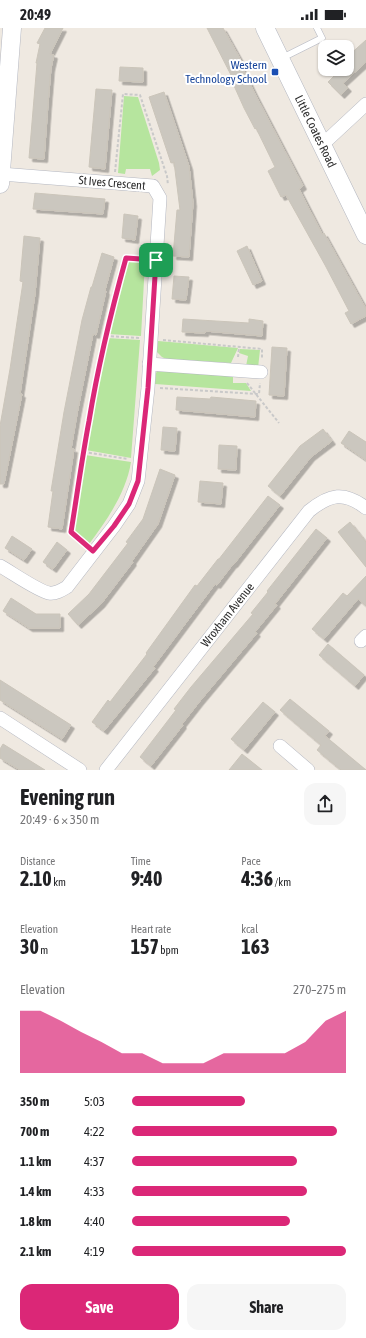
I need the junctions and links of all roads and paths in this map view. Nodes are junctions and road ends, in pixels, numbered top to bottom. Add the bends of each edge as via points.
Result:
1 (12, 28) edge
2 (265, 28) edge
3 (317, 28) edge
4 (280, 58) junction
5 (366, 104) edge
6 (322, 145) junction
7 (0, 179) edge
8 (114, 183) junction
9 (160, 198) junction
10 (366, 235) edge
11 (156, 260) junction
12 (106, 336) junction
13 (151, 339) junction
14 (149, 364) junction
15 (239, 371) junction
16 (261, 372) dead end
17 (279, 423) dead end
18 (84, 452) junction
19 (140, 461) junction
20 (366, 508) edge
21 (93, 551) junction
22 (0, 566) edge
23 (0, 718) edge
24 (280, 746) dead end
25 (80, 770) edge
26 (106, 770) edge
27 (308, 770) edge

1 - 7 main road
2 - 4 main road, Little Coates Road
3 - 4 lane via 322,38
4 - 6 main road, Little Coates Road
5 - 6 street
6 - 10 main road, Little Coates Road
7 - 8 street, St Ives Crescent
8 - 9 street, St Ives Crescent via 153,186
8 - 9 path via 122,94 140,95 168,176 167,199
9 - 11 street, St Ives Crescent
11 - 12 path via 126,258
11 - 13 street, St Ives Crescent
12 - 13 path
12 - 18 path
13 - 14 street, St Ives Crescent
14 - 15 street
14 - 19 street, St Ives Crescent
15 - 16 street
15 - 17 path
18 - 19 path
18 - 21 path via 71,532
19 - 21 street, St Ives Crescent via 138,481 129,504
20 - 26 street, Wroxham Avenue via 346,497 335,497 321,502 309,511
21 - 22 street, St Ives Crescent via 67,587 59,592 41,590
23 - 25 street
24 - 27 street

